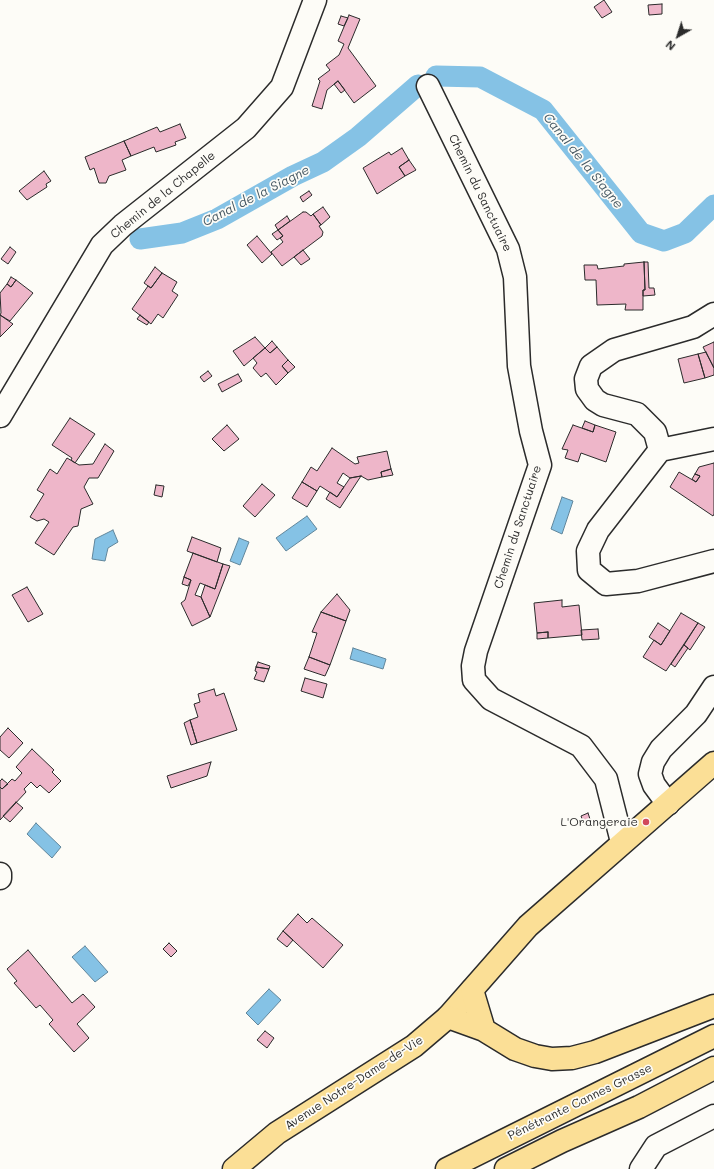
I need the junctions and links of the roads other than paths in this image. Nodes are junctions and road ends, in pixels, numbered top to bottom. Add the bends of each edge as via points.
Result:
1 (315, 0) edge
2 (428, 86) dead end
3 (714, 314) edge
4 (0, 416) edge
5 (714, 439) edge
6 (660, 450) junction
7 (714, 561) edge
8 (714, 687) edge
9 (714, 763) edge
10 (668, 804) junction
11 (622, 842) junction
12 (0, 874) edge
13 (0, 878) edge
14 (472, 990) junction
15 (714, 1006) edge
16 (448, 1016) junction
17 (484, 1030) junction
18 (714, 1036) edge
19 (714, 1068) edge
20 (639, 1108) junction
21 (714, 1116) edge
22 (234, 1169) edge
23 (447, 1169) edge
24 (506, 1169) edge
25 (532, 1169) edge
26 (641, 1169) edge

1 - 4 street, Chemin de la Chapelle via 282,87 246,128 123,225 102,245
2 - 11 street, Chemin du Sanctuaire via 508,249 515,277 519,366 540,465 476,651 472,666 474,680 491,699 581,746 606,779
3 - 6 street via 693,327 614,350 591,366 586,379 586,389 595,400 603,405 637,414 655,432
5 - 6 street
6 - 7 street via 598,530 588,550 588,570 606,584 638,581
8 - 10 street via 696,714 661,749 653,762 650,774 654,786
9 - 10 main road, Avenue Notre-Dame-de-Vie
10 - 11 main road, Avenue Notre-Dame-de-Vie
11 - 14 main road, Avenue Notre-Dame-de-Vie via 528,926
12 - 13 street
14 - 16 main road, Avenue Notre-Dame-de-Vie
14 - 17 main road
15 - 17 main road via 572,1058 552,1059 535,1056 515,1049
16 - 17 main road
16 - 22 main road, Avenue Notre-Dame-de-Vie via 414,1046 277,1133
18 - 23 main road, Pénétrante Cannes Grasse
19 - 20 main road
20 - 24 main road via 562,1141
20 - 25 main road
21 - 26 street via 656,1146

